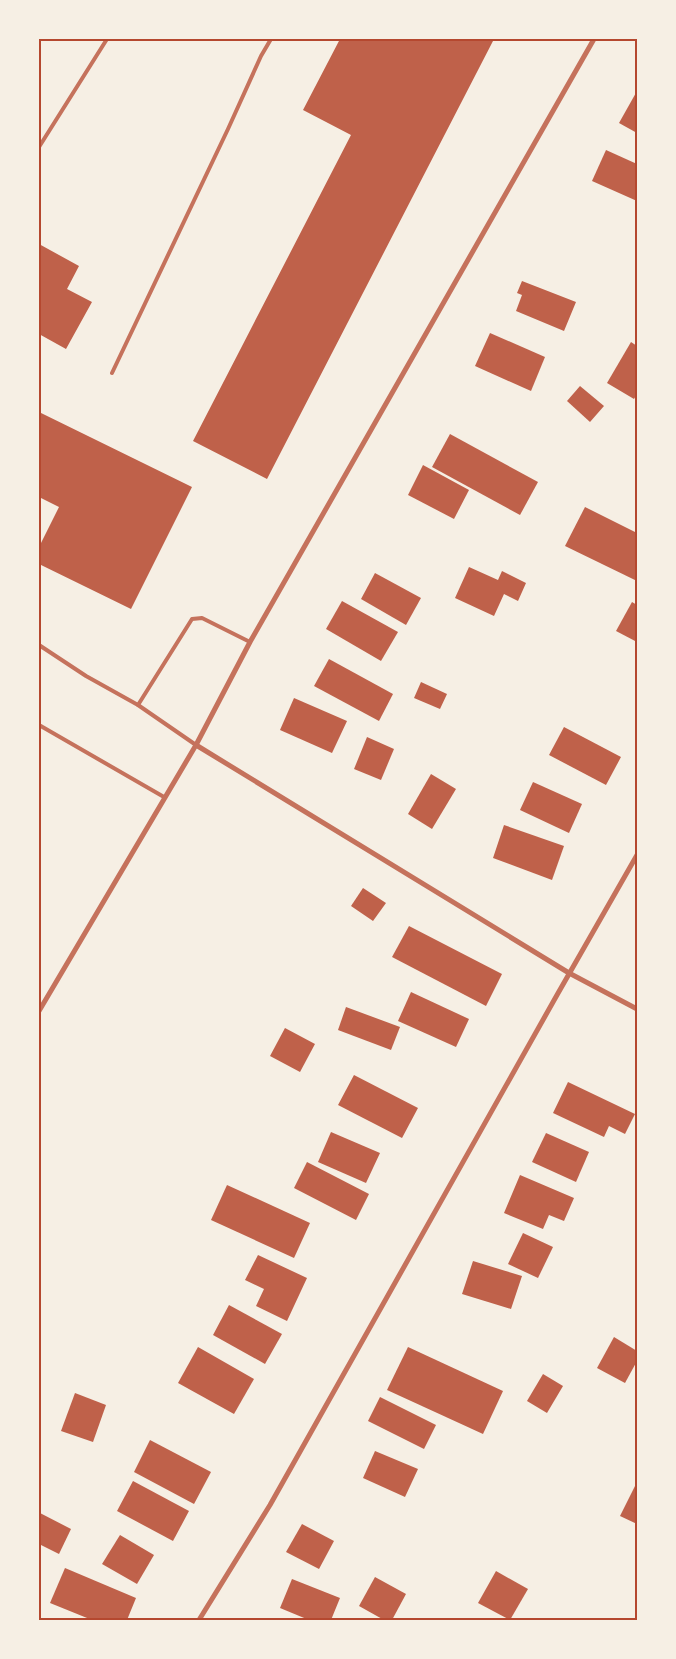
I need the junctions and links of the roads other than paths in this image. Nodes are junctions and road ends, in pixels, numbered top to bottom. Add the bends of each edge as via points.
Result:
1 (107, 39) edge
2 (272, 39) edge
3 (594, 39) edge
4 (39, 148) edge
5 (112, 374) dead end
6 (250, 642) junction
7 (39, 646) edge
8 (138, 705) junction
9 (39, 725) edge
10 (196, 744) junction
11 (164, 797) junction
12 (637, 855) edge
13 (569, 973) junction
14 (637, 1009) edge
15 (39, 1011) edge
16 (199, 1620) edge

1 - 4 lane
2 - 5 lane via 261,56
3 - 6 street
6 - 8 lane via 202,618 192,619
6 - 10 street
7 - 8 lane
8 - 10 lane
9 - 11 lane
10 - 11 street
10 - 13 street
11 - 15 street
12 - 13 street
13 - 14 street
13 - 16 street via 270,1505

